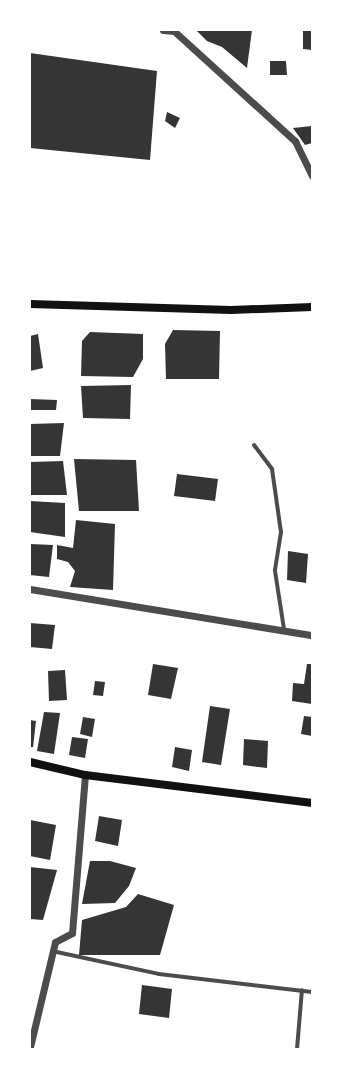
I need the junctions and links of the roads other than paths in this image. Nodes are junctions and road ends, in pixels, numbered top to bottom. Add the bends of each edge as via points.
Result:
1 (163, 30) edge
2 (174, 31) edge
3 (312, 176) edge
4 (30, 304) edge
5 (312, 307) edge
6 (254, 445) dead end
7 (30, 589) edge
8 (284, 629) junction
9 (312, 635) edge
10 (30, 762) edge
11 (85, 775) junction
12 (312, 803) edge
13 (52, 951) junction
14 (302, 990) junction
15 (312, 992) edge
16 (30, 1047) edge
17 (297, 1049) edge

1 - 2 street
2 - 3 street via 295,141
4 - 5 main road via 231,310
6 - 8 street via 272,468 281,532 275,571
7 - 8 street
8 - 9 street
10 - 11 main road
11 - 12 main road
11 - 13 street via 72,932 55,942
13 - 14 street via 159,974
13 - 16 street
14 - 15 street
14 - 17 street

